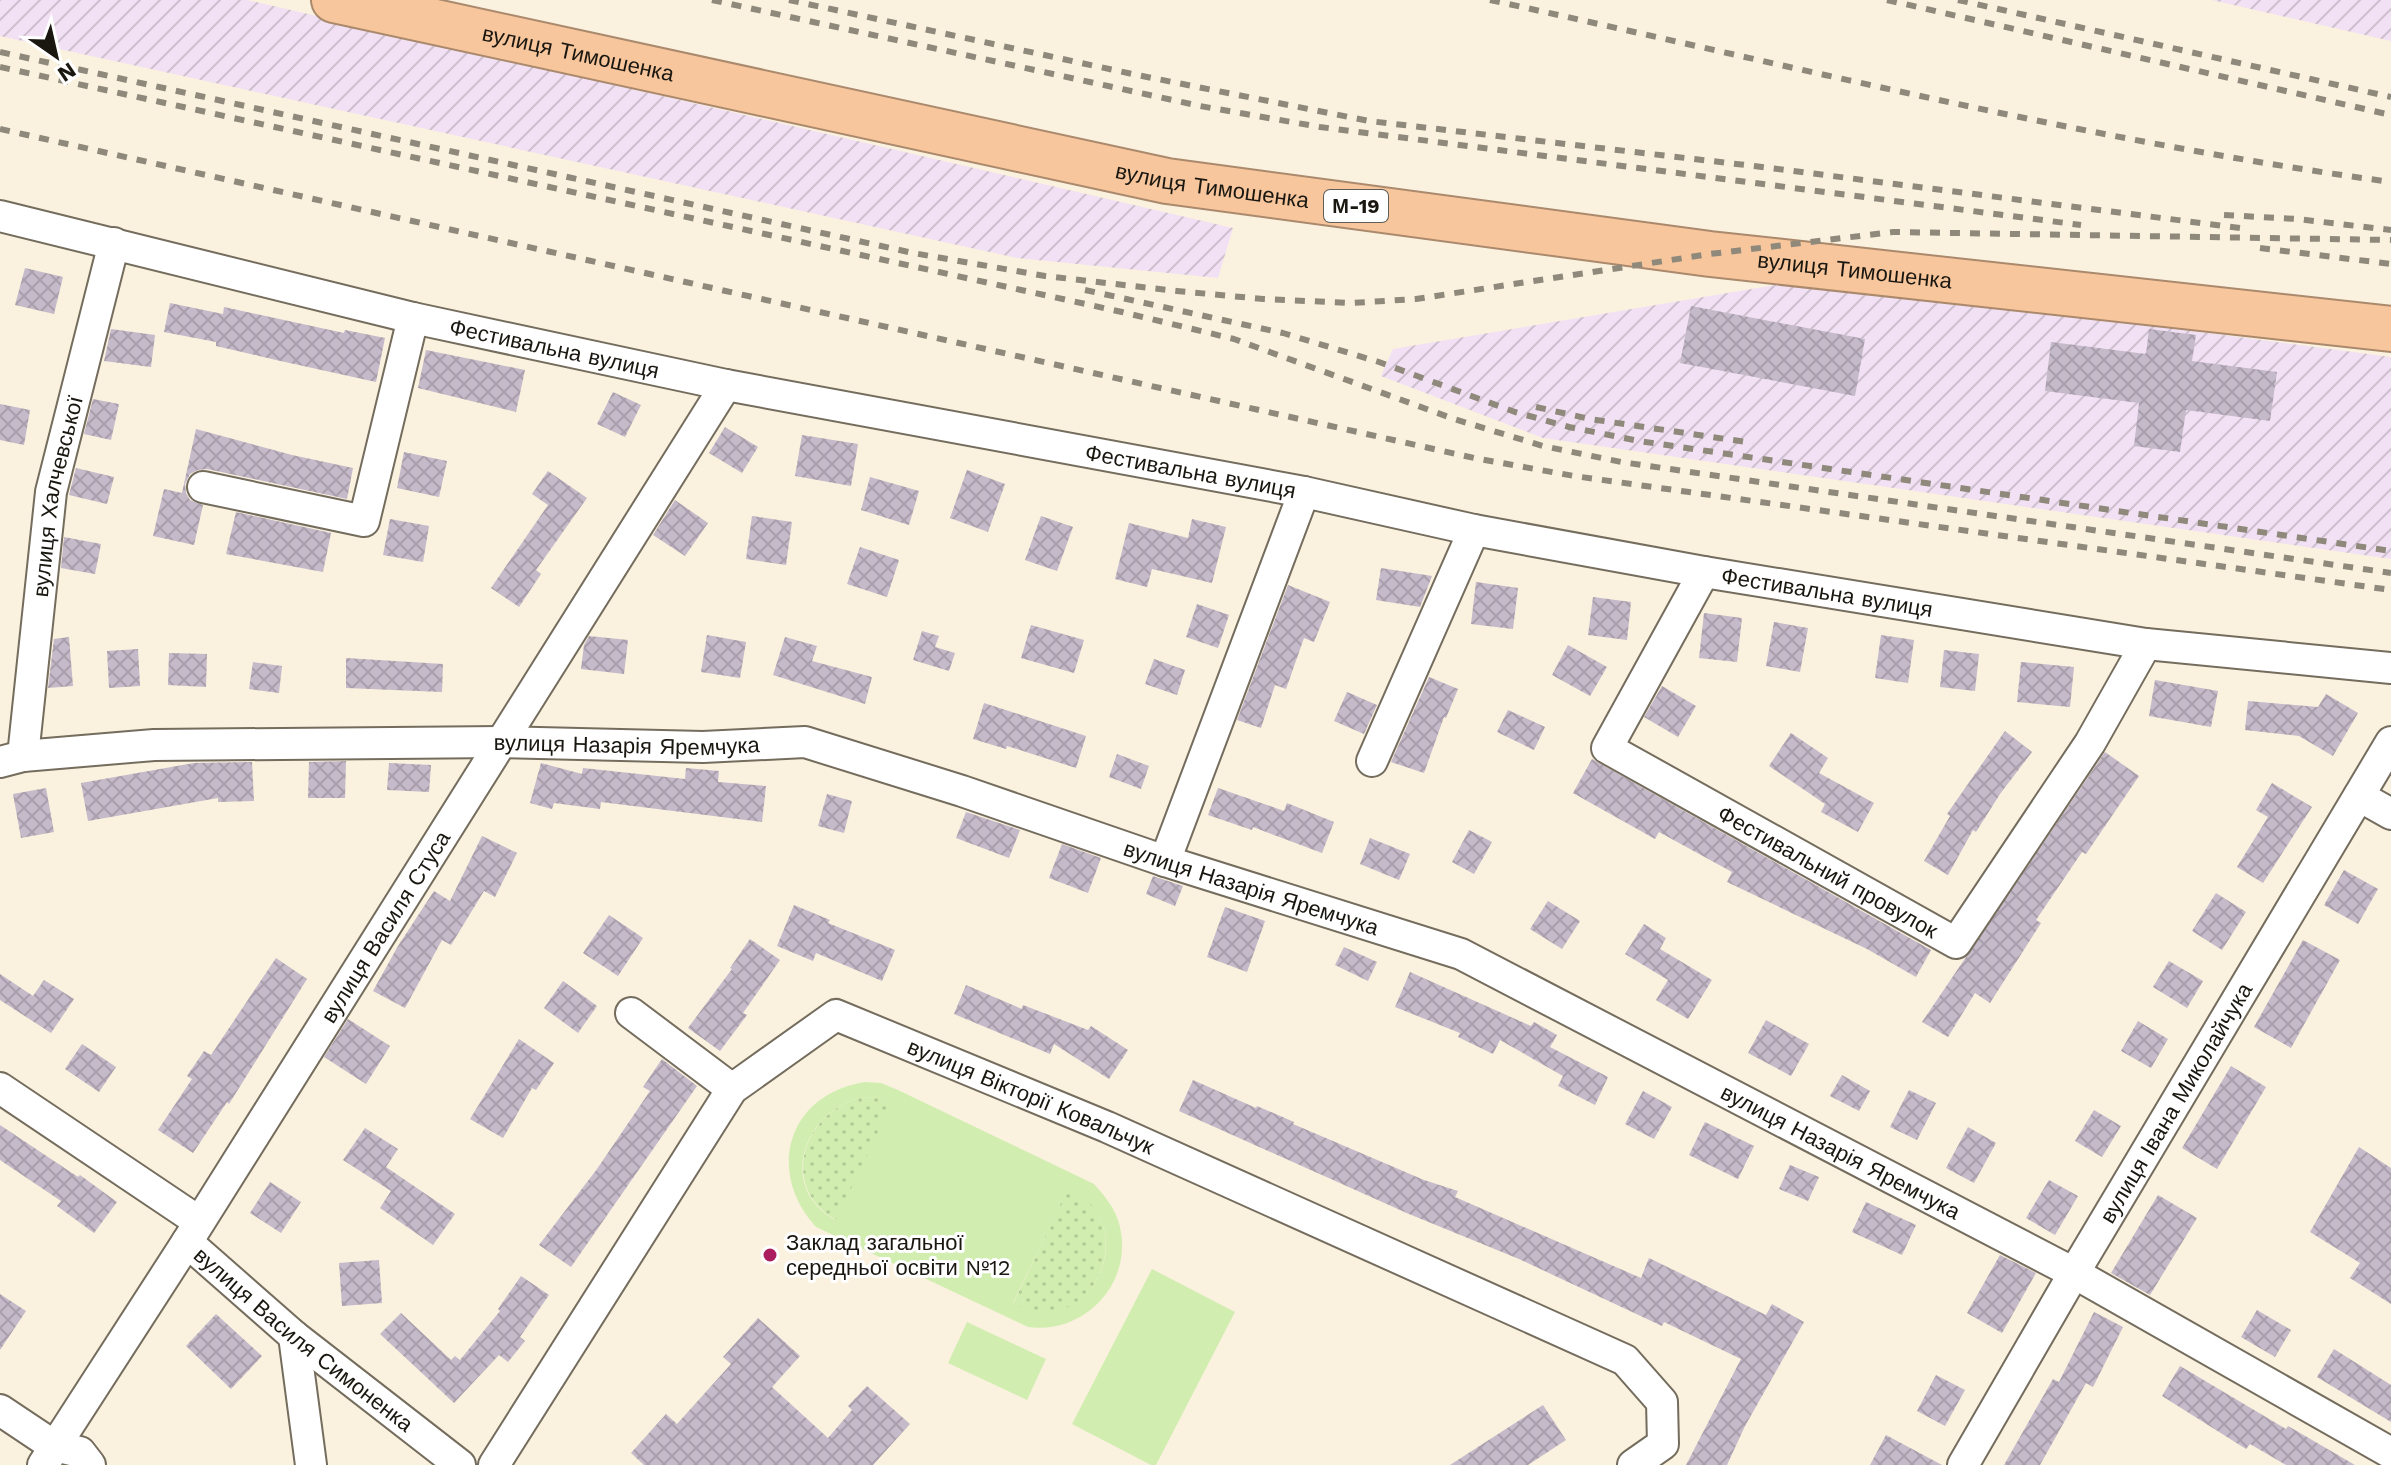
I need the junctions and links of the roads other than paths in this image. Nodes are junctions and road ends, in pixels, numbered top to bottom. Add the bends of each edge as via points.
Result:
1 (334, 0) edge
2 (0, 216) edge
3 (114, 243) junction
4 (413, 318) junction
5 (2391, 329) edge
6 (726, 385) junction
7 (203, 487) dead end
8 (1304, 492) junction
9 (1474, 530) junction
10 (1704, 572) junction
11 (2146, 644) junction
12 (2391, 668) edge
13 (501, 742) junction
14 (2391, 742) edge
15 (12, 759) edge
16 (1372, 761) dead end
17 (2359, 796) junction
18 (2391, 814) edge
19 (1165, 861) junction
20 (631, 1013) dead end
21 (0, 1088) edge
22 (732, 1089) junction
23 (192, 1232) junction
24 (2074, 1273) junction
25 (294, 1336) junction
26 (0, 1410) edge
27 (2391, 1453) edge
28 (48, 1456) edge
29 (90, 1465) edge
30 (311, 1465) edge
31 (460, 1465) edge
32 (494, 1465) edge
33 (1633, 1465) edge
34 (1963, 1465) edge

1 - 5 highway, вулиця Тимошенка / М-19 via 1167,181 1710,254
2 - 3 street, Фестивальна вулиця
3 - 4 street, Фестивальна вулиця
3 - 15 street, вулиця Халчевської via 51,492
4 - 6 street, Фестивальна вулиця
4 - 7 street via 364,521
6 - 8 street, Фестивальна вулиця
6 - 13 street, вулиця Василя Стуса
8 - 9 street, Фестивальна вулиця
8 - 19 street
9 - 10 street, Фестивальна вулиця
9 - 16 street
10 - 11 street, Фестивальна вулиця
10 - 11 street, Фестивальний провулок via 1607,748 1956,943 2090,743
11 - 12 street, Фестивальна вулиця
13 - 15 street, вулиця Назарія Яремчука via 154,745
13 - 19 street, вулиця Назарія Яремчука via 703,747 805,742
13 - 23 street, вулиця Василя Стуса
14 - 17 street, вулиця Івана Миколайчука
17 - 18 street
17 - 24 street, вулиця Івана Миколайчука
19 - 24 street, вулиця Назарія Яремчука via 1461,954
20 - 22 street
21 - 23 street, вулиця Василя Симоненка
22 - 32 street, вулиця Вікторії Ковальчук
22 - 33 street, вулиця Вікторії Ковальчук via 836,1015 1093,1121 1625,1360 1662,1402 1663,1444
23 - 25 street, вулиця Василя Симоненка
23 - 28 street, вулиця Василя Стуса
24 - 27 street, вулиця Назарія Яремчука
24 - 34 street, вулиця Івана Миколайчука
25 - 30 street
25 - 31 street, вулиця Василя Симоненка
26 - 28 street
28 - 29 street via 80,1452

